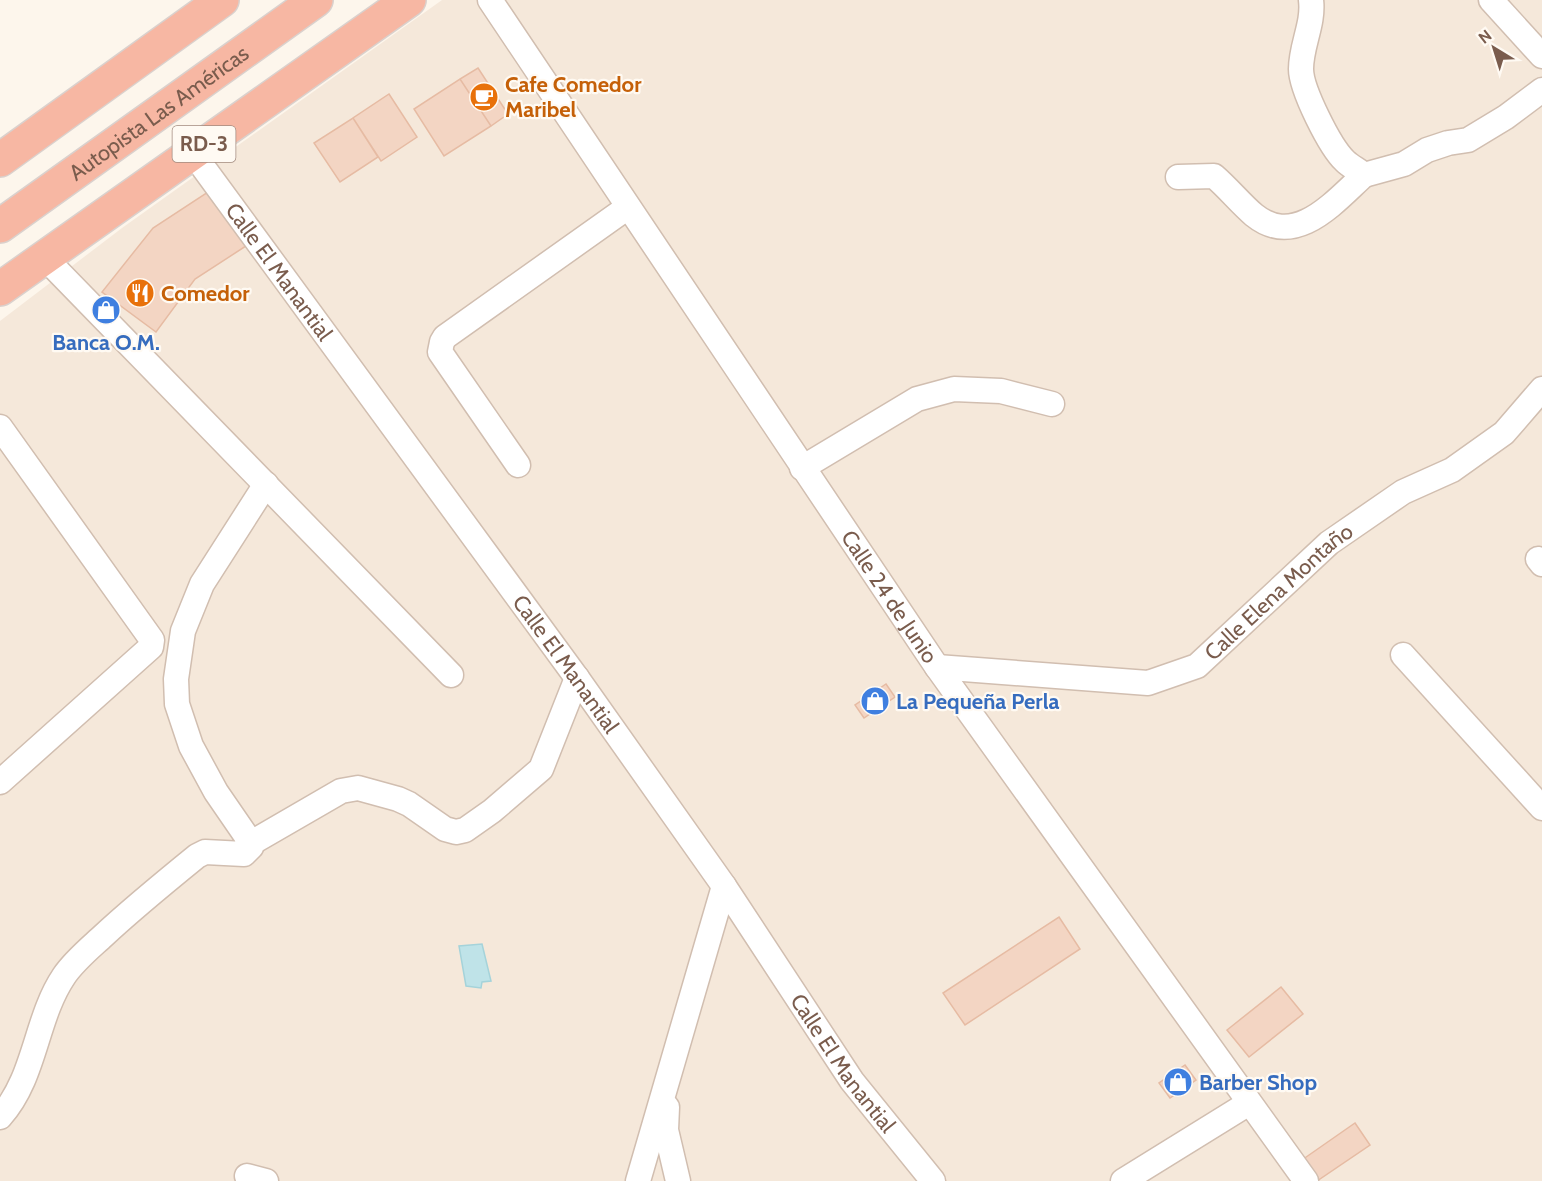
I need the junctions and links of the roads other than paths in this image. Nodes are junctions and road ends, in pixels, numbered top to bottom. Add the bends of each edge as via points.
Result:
1 (222, 0) edge
2 (316, 0) edge
3 (409, 0) edge
4 (490, 0) edge
5 (1311, 0) edge
6 (1491, 0) edge
7 (1542, 56) edge
8 (1542, 90) edge
9 (192, 152) junction
10 (0, 160) edge
11 (1364, 174) junction
12 (1178, 177) dead end
13 (628, 207) junction
14 (0, 226) edge
15 (45, 258) junction
16 (0, 290) edge
17 (1542, 389) edge
18 (1052, 404) dead end
19 (0, 427) edge
20 (518, 465) dead end
21 (802, 468) junction
22 (266, 484) junction
23 (1403, 656) dead end
24 (937, 667) junction
25 (450, 675) dead end
26 (578, 678) junction
27 (0, 782) edge
28 (1542, 808) edge
29 (251, 843) junction
30 (724, 886) junction
31 (667, 1085) junction
32 (1249, 1102) junction
33 (0, 1117) edge
34 (639, 1181) edge
35 (678, 1181) edge
36 (933, 1181) edge
37 (1123, 1181) edge
38 (1305, 1181) edge

1 - 10 highway
2 - 14 highway, Autopista Las Américas / RD-3
3 - 9 highway, RD-3
4 - 13 street, Calle 24 de Junio
5 - 11 street via 1313,13 1301,69 1305,90 1344,160
6 - 7 street
8 - 11 street via 1467,140 1448,143 1404,164
9 - 15 highway, RD-3
9 - 26 street, Calle El Manantial
11 - 12 street via 1318,216 1291,227 1255,216 1214,176
13 - 20 street via 442,342 440,352
13 - 21 street, Calle 24 de Junio
15 - 16 highway, RD-3
15 - 22 street
17 - 24 street, Calle Elena Montaño via 1504,434 1452,470 1403,492 1329,543 1197,666 1148,683
18 - 21 street via 1001,391 944,391 916,399
19 - 27 street via 152,640 151,647
21 - 24 street, Calle 24 de Junio
22 - 25 street
22 - 29 street via 202,584 183,631 176,679 177,704 191,746
23 - 28 street
24 - 32 street, Calle 24 de Junio
26 - 29 street via 541,769 465,830 446,829 398,799 350,789
26 - 30 street, Calle El Manantial
29 - 33 street via 244,854 205,852 197,856 129,911 65,975 25,1078
30 - 31 street
30 - 36 street, Calle El Manantial via 852,1081
31 - 34 street
31 - 35 street via 666,1130
32 - 37 street
32 - 38 street, Calle 24 de Junio

